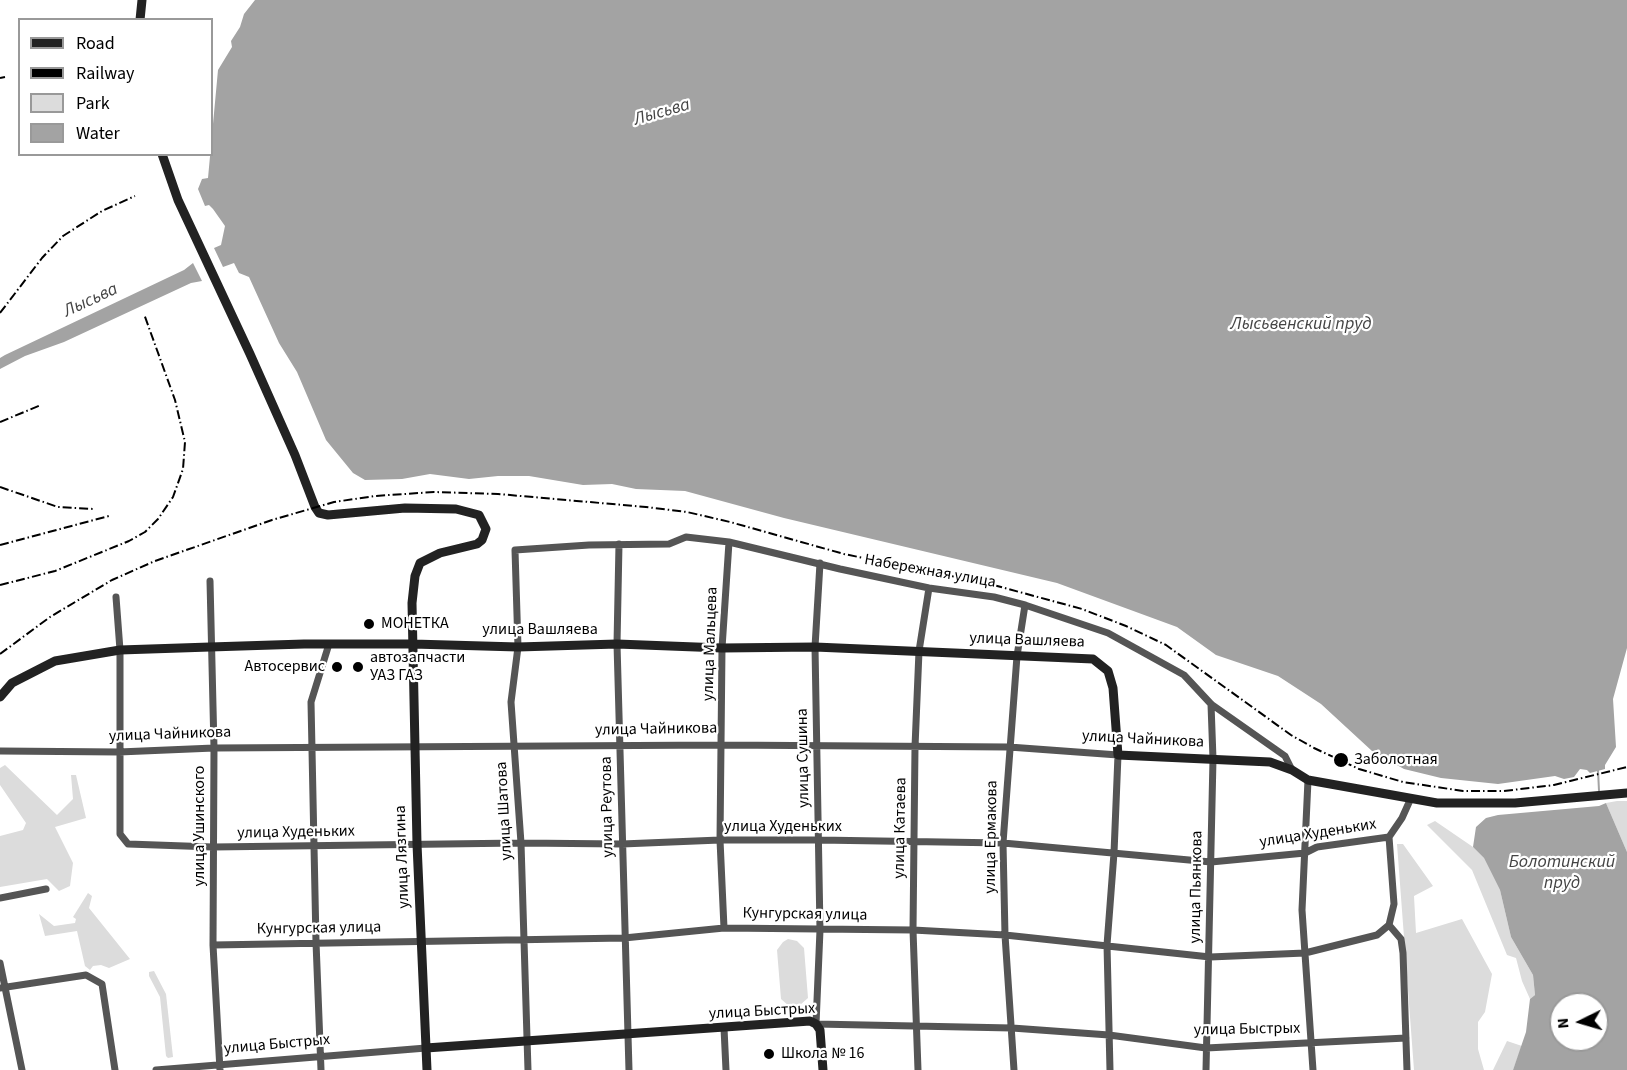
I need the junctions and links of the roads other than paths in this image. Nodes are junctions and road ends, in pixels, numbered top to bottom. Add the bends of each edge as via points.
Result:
1 (142, 0) edge
2 (140, 18) edge
3 (163, 156) edge
4 (729, 542) junction
5 (619, 544) junction
6 (515, 550) joint
7 (820, 563) junction
8 (210, 581) dead end
9 (928, 588) junction
10 (116, 597) dead end
11 (1025, 605) junction
12 (328, 644) junction
13 (413, 644) junction
14 (617, 644) junction
15 (210, 646) junction
16 (518, 647) junction
17 (815, 647) junction
18 (722, 648) junction
19 (120, 650) junction
20 (919, 651) junction
21 (1017, 656) junction
22 (0, 697) edge
23 (1211, 704) junction
24 (721, 744) junction
25 (817, 745) junction
26 (515, 746) junction
27 (620, 746) junction
28 (312, 747) junction
29 (415, 747) junction
30 (915, 747) junction
31 (1009, 747) junction
32 (213, 748) junction
33 (0, 751) edge
34 (119, 752) junction
35 (1118, 755) junction
36 (1213, 759) junction
37 (1292, 770) junction
38 (1308, 780) junction
39 (1623, 793) edge
40 (1411, 798) junction
41 (1389, 837) junction
42 (720, 840) junction
43 (819, 840) junction
44 (913, 842) junction
45 (521, 843) junction
46 (1003, 843) junction
47 (417, 844) junction
48 (622, 844) junction
49 (313, 846) junction
50 (213, 848) junction
51 (1305, 853) junction
52 (1114, 854) junction
53 (1211, 862) junction
54 (46, 889) dead end
55 (0, 898) edge
56 (1389, 925) junction
57 (724, 927) junction
58 (820, 930) junction
59 (913, 930) junction
60 (1005, 935) junction
61 (524, 938) junction
62 (624, 938) junction
63 (316, 942) junction
64 (421, 942) junction
65 (213, 945) junction
66 (1107, 945) junction
67 (1305, 953) junction
68 (1210, 957) junction
69 (0, 963) edge
70 (2, 988) edge
71 (816, 1024) junction
72 (916, 1025) junction
73 (724, 1028) junction
74 (1012, 1028) junction
75 (627, 1035) junction
76 (1109, 1035) junction
77 (1406, 1038) junction
78 (526, 1042) junction
79 (1311, 1044) junction
80 (426, 1048) junction
81 (1206, 1048) junction
82 (320, 1055) junction
83 (219, 1067) edge
84 (22, 1070) edge
85 (115, 1070) edge
86 (156, 1070) edge
87 (321, 1070) edge
88 (427, 1070) edge
89 (528, 1070) edge
90 (628, 1070) edge
91 (726, 1070) edge
92 (823, 1070) edge
93 (918, 1070) edge
94 (1014, 1070) edge
95 (1110, 1070) edge
96 (1206, 1070) edge
97 (1313, 1070) edge
98 (1407, 1070) edge

1 - 2 street
3 - 13 street, улица Лязгина via 178,200 320,513 445,508 464,510 483,519 486,529 477,544 440,553 420,563 412,603
4 - 5 street, Набережная улица via 686,537 669,544
4 - 7 street, Набережная улица
4 - 18 street, улица Мальцева
5 - 6 street, Набережная улица
5 - 14 street, улица Реутова
6 - 16 street, улица Шатова
7 - 9 street, Набережная улица
7 - 17 street, улица Сушина
8 - 15 street, улица Ушинского
9 - 11 street, Набережная улица
9 - 20 street, улица Катаева
10 - 19 street
11 - 21 street, улица Ермакова
11 - 23 street, Набережная улица via 1108,633 1150,655 1184,675
12 - 13 street, улица Вашляева
12 - 15 street, улица Вашляева
12 - 28 street via 311,702
13 - 16 street, улица Вашляева
13 - 29 street, улица Лязгина
14 - 16 street, улица Вашляева
14 - 18 street, улица Вашляева
14 - 27 street, улица Реутова
15 - 19 street, улица Вашляева
15 - 32 street, улица Ушинского
16 - 26 street, улица Шатова via 511,702
17 - 18 street, улица Вашляева
17 - 20 street, улица Вашляева
17 - 25 street, улица Сушина
18 - 24 street, улица Мальцева
19 - 22 street, улица Вашляева via 55,661 12,683
19 - 34 street
20 - 21 street, улица Вашляева
20 - 30 street, улица Катаева
21 - 31 street, улица Ермакова
21 - 35 street, улица Вашляева via 1093,659 1108,671
23 - 36 street, улица Пьянкова
23 - 37 street, Набережная улица via 1285,756
24 - 25 street, улица Чайникова
24 - 27 street, улица Чайникова
24 - 42 street, улица Мальцева
25 - 30 street, улица Чайникова
25 - 43 street, улица Сушина
26 - 27 street, улица Чайникова
26 - 29 street, улица Чайникова
26 - 45 street, улица Шатова
27 - 48 street, улица Реутова
28 - 29 street, улица Чайникова
28 - 32 street, улица Чайникова
28 - 49 street
29 - 47 street, улица Лязгина
30 - 31 street, улица Чайникова
30 - 44 street, улица Катаева
31 - 35 street, улица Чайникова
31 - 46 street, улица Ермакова
32 - 34 street, улица Чайникова
32 - 50 street, улица Ушинского
33 - 34 street, улица Чайникова
34 - 50 street, улица Худеньких via 120,834 128,844
35 - 36 street, улица Чайникова
35 - 52 street
36 - 37 street, улица Чайникова via 1270,762
36 - 53 street, улица Пьянкова
37 - 38 street, улица Чайникова
38 - 40 street
38 - 51 street
39 - 40 street via 1515,803 1437,803
40 - 41 street, улица Худеньких
41 - 51 street, улица Худеньких via 1317,847
41 - 56 street via 1394,904
42 - 43 street, улица Худеньких
42 - 48 street, улица Худеньких
42 - 57 street, улица Мальцева
43 - 44 street, улица Худеньких
43 - 58 street, улица Сушина
44 - 46 street, улица Худеньких
44 - 59 street, улица Катаева
45 - 47 street, улица Худеньких
45 - 48 street, улица Худеньких
45 - 61 street, улица Шатова
46 - 52 street, улица Худеньких
46 - 60 street, улица Ермакова
47 - 49 street, улица Худеньких
47 - 64 street, улица Лязгина
48 - 62 street, улица Реутова
49 - 50 street, улица Худеньких
49 - 63 street
50 - 65 street, улица Ушинского
51 - 53 street, улица Худеньких
51 - 67 street
52 - 53 street, улица Худеньких
52 - 66 street
53 - 68 street, улица Пьянкова
54 - 55 street
56 - 67 street, Кунгурская улица via 1377,935
56 - 77 street via 1401,939
57 - 58 street, Кунгурская улица
57 - 62 street, Кунгурская улица
58 - 59 street, Кунгурская улица
58 - 71 street, улица Сушина
59 - 60 street, Кунгурская улица
59 - 72 street, улица Катаева
60 - 66 street, Кунгурская улица
60 - 74 street, улица Ермакова
61 - 62 street, Кунгурская улица
61 - 64 street, Кунгурская улица
61 - 78 street, улица Шатова
62 - 75 street, улица Реутова
63 - 64 street, Кунгурская улица
63 - 65 street, Кунгурская улица
63 - 82 street
64 - 80 street, улица Лязгина
65 - 83 street, улица Ушинского
66 - 68 street, Кунгурская улица
66 - 76 street
67 - 68 street, Кунгурская улица
67 - 79 street
68 - 81 street, улица Пьянкова
69 - 70 street
70 - 84 street
70 - 85 street via 86,975 102,984
71 - 72 street, улица Быстрых
71 - 73 street, улица Быстрых via 810,1021
71 - 92 street via 820,1030
72 - 74 street, улица Быстрых
72 - 93 street, улица Катаева
73 - 75 street, улица Быстрых
73 - 91 street
74 - 76 street, улица Быстрых
74 - 94 street, улица Ермакова
75 - 78 street, улица Быстрых
75 - 90 street, улица Реутова
76 - 81 street, улица Быстрых
76 - 95 street
77 - 79 street, улица Быстрых
77 - 98 street
78 - 80 street, улица Быстрых
78 - 89 street, улица Шатова
79 - 81 street, улица Быстрых
79 - 97 street
80 - 82 street, улица Быстрых
80 - 88 street, улица Лязгина
81 - 96 street, улица Пьянкова
82 - 83 street, улица Быстрых
82 - 87 street
83 - 86 street, улица Быстрых

